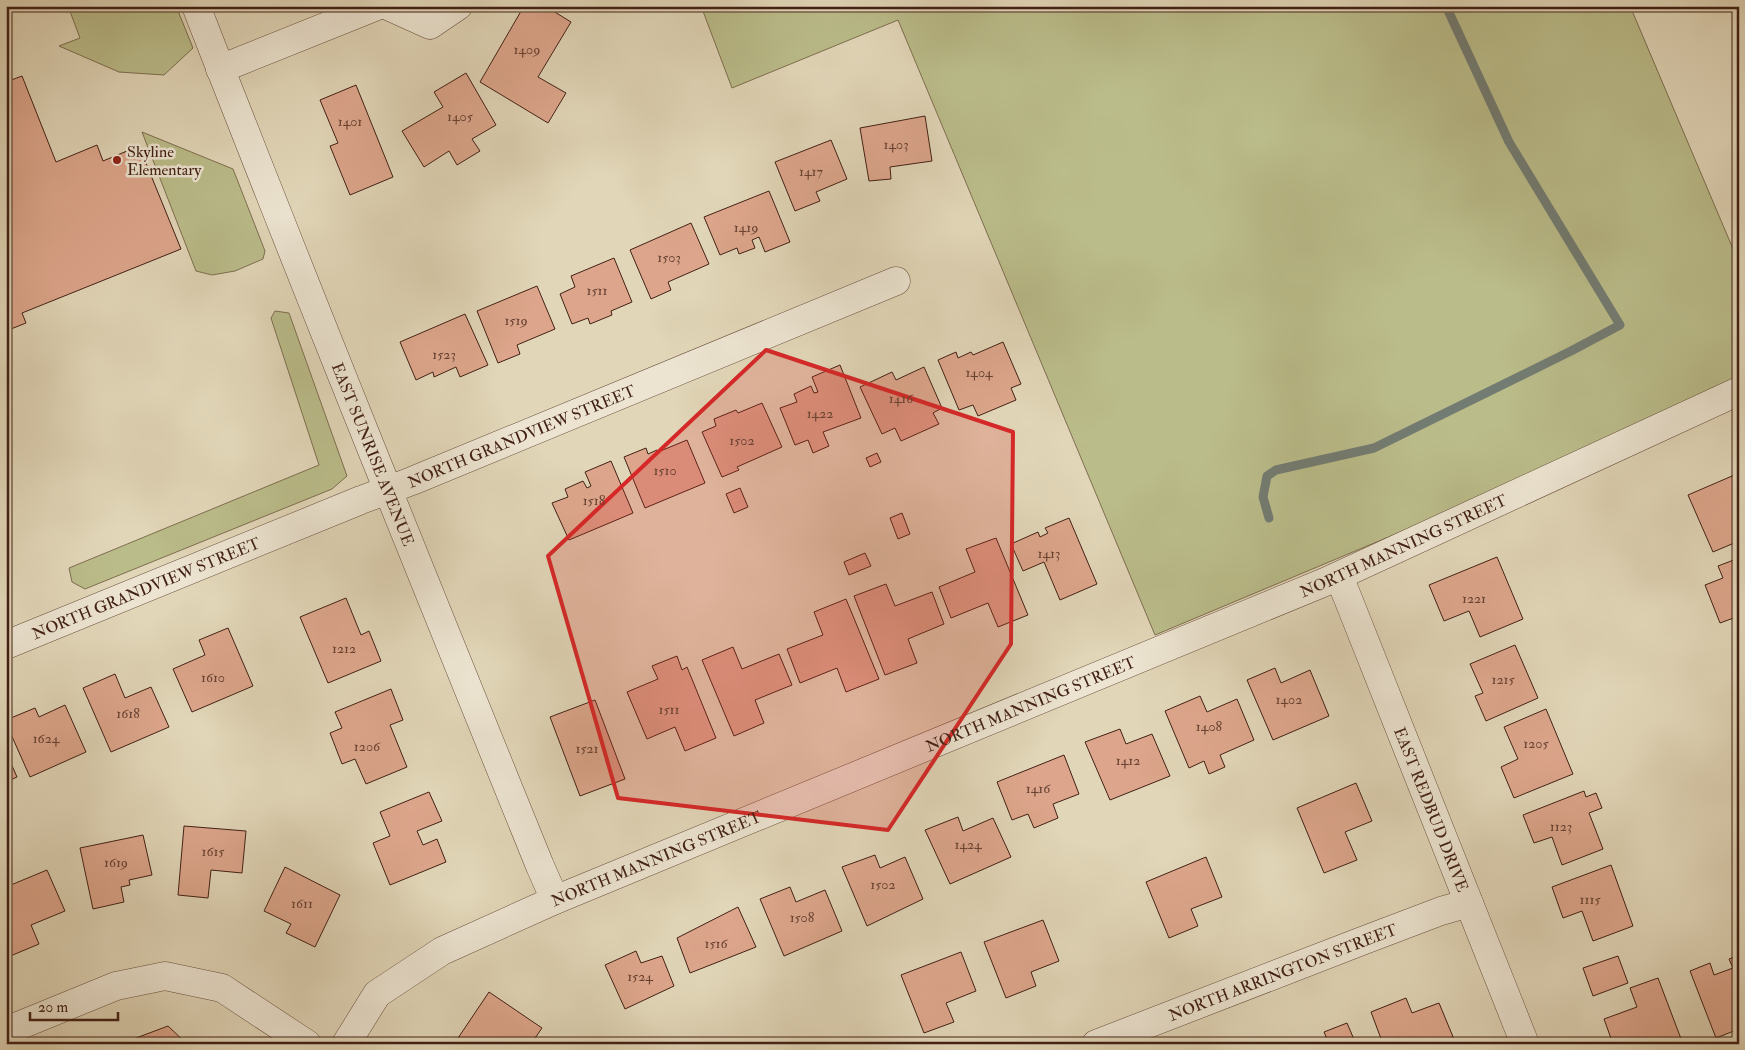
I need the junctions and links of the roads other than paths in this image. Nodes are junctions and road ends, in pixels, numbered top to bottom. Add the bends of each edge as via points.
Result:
1 (196, 6) edge
2 (377, 6) edge
3 (388, 6) edge
4 (458, 6) edge
5 (220, 69) junction
6 (896, 281) dead end
7 (1739, 391) edge
8 (387, 490) junction
9 (1339, 576) junction
10 (6, 645) edge
11 (555, 900) junction
12 (1469, 902) junction
13 (6, 1031) edge
14 (307, 1044) edge
15 (346, 1044) edge
16 (1096, 1044) edge
17 (1525, 1044) edge

1 - 5 street, EAST SUNRISE AVENUE
2 - 5 street
3 - 4 street via 430,25
5 - 8 street, EAST SUNRISE AVENUE
6 - 8 street, NORTH GRANDVIEW STREET
7 - 9 street, NORTH MANNING STREET
8 - 10 street, NORTH GRANDVIEW STREET
8 - 11 street, EAST SUNRISE AVENUE
9 - 11 street, NORTH MANNING STREET
9 - 12 street, EAST REDBUD DRIVE
11 - 15 street, NORTH MANNING STREET via 442,950 378,994
12 - 16 street, NORTH ARRINGTON STREET
12 - 17 street, EAST REDBUD DRIVE
13 - 14 street via 116,986 165,976 222,988

